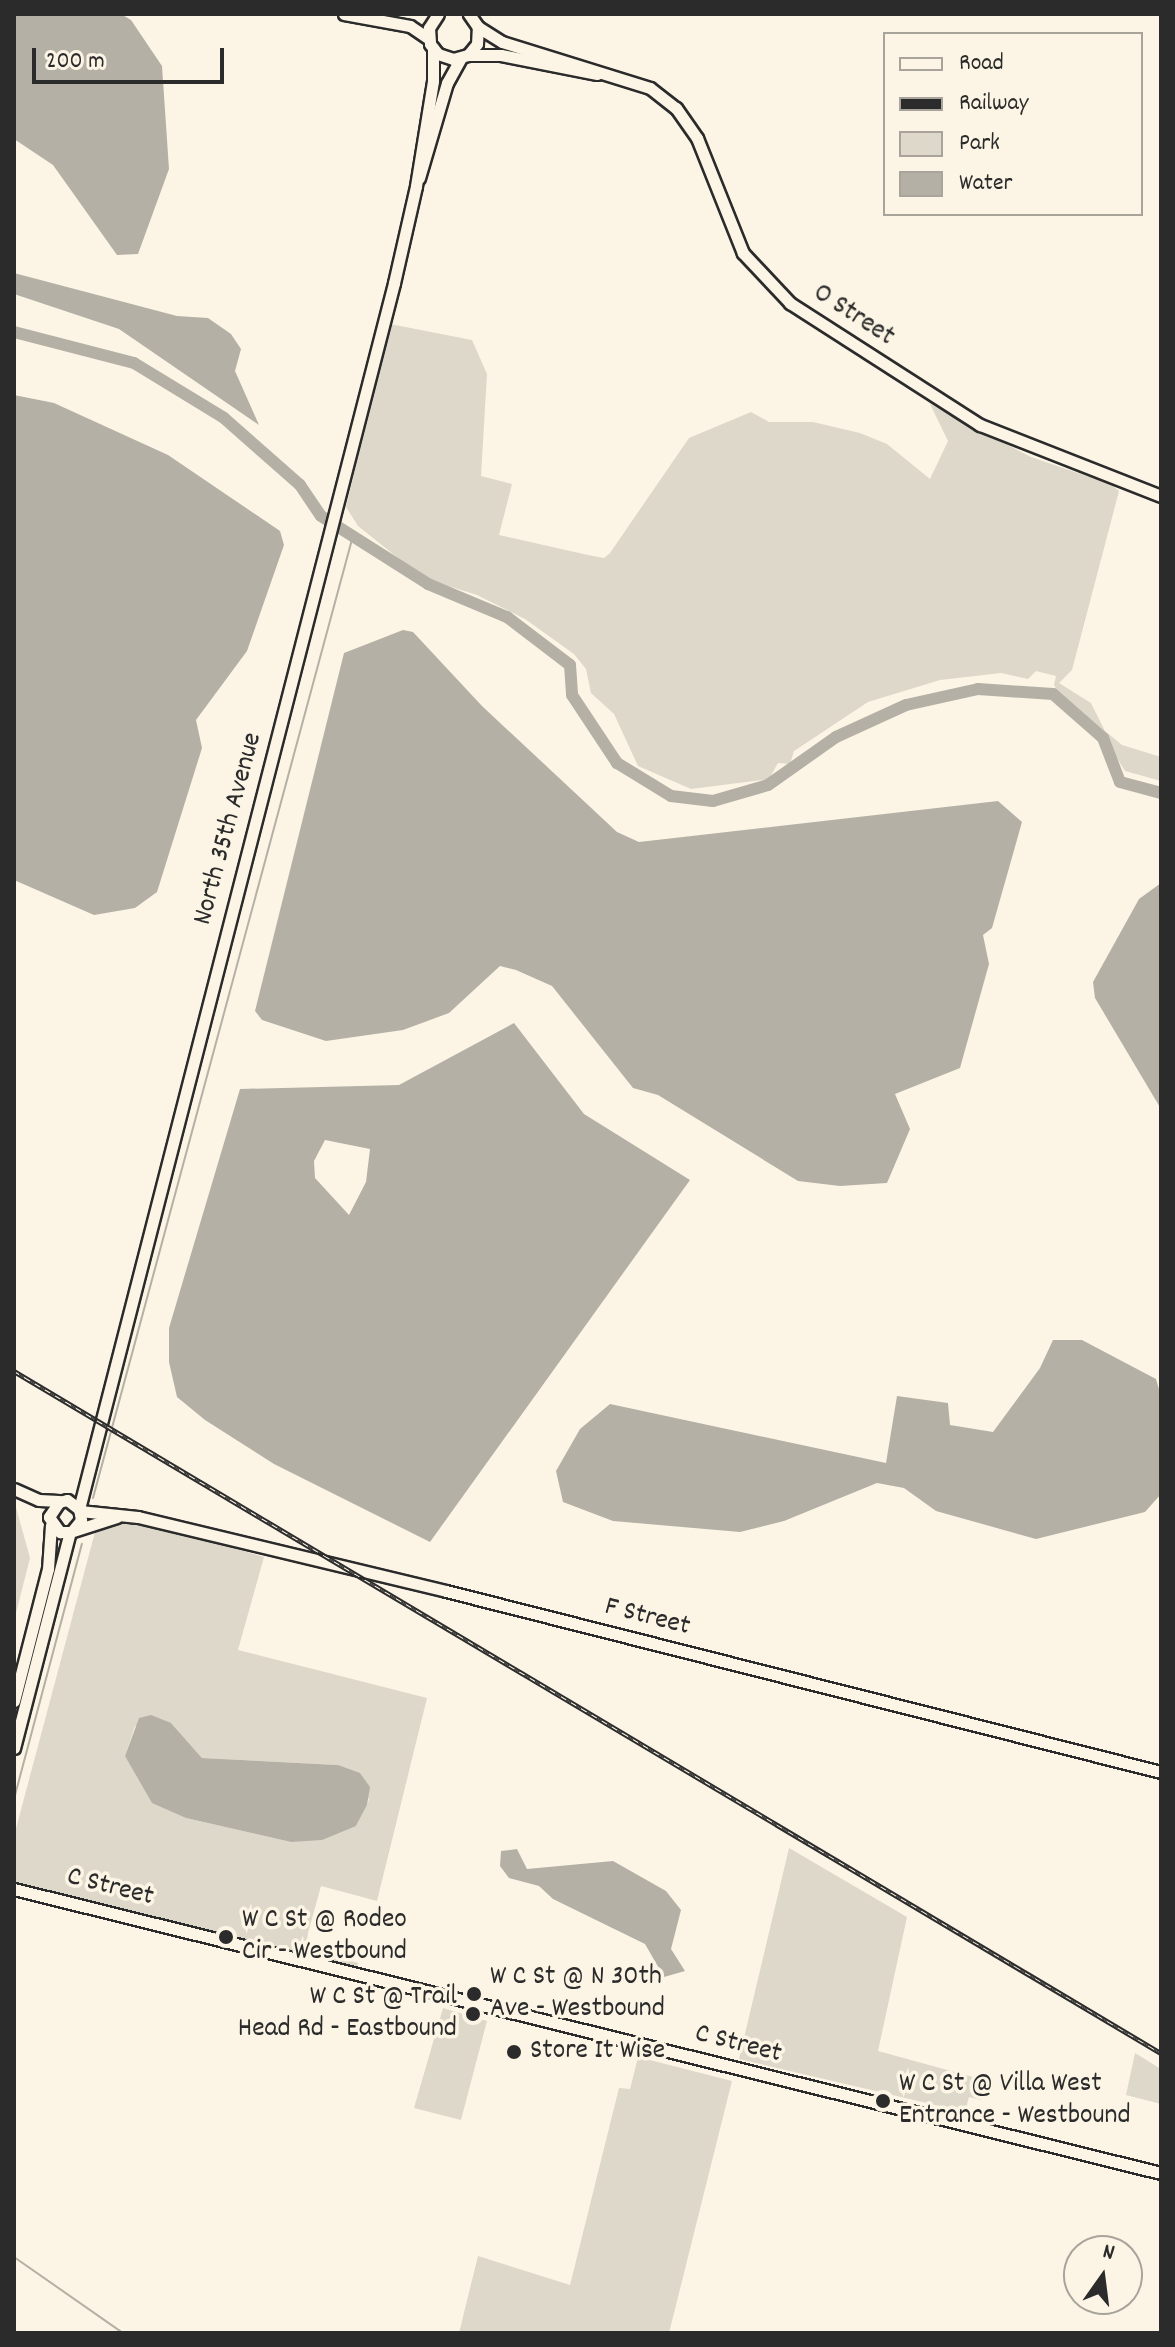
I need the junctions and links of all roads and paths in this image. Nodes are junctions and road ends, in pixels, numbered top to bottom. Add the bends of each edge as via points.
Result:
1 (344, 14) edge
2 (438, 14) edge
3 (474, 19) edge
4 (431, 43) junction
5 (465, 56) junction
6 (614, 76) junction
7 (416, 186) junction
8 (1161, 496) edge
9 (82, 1483) junction
10 (18, 1492) edge
11 (65, 1501) junction
12 (80, 1510) junction
13 (121, 1515) junction
14 (51, 1523) junction
15 (72, 1531) junction
16 (14, 1701) edge
17 (14, 1748) edge
18 (1161, 1772) edge
19 (18, 1891) edge
20 (1161, 2173) edge

1 - 4 street via 410,26
2 - 4 street, North 35th Avenue
3 - 5 street, North 35th Avenue via 477,44
3 - 6 street, O Street via 502,42
4 - 5 street, O Street via 445,58
4 - 7 street, North 35th Avenue via 433,81
5 - 6 street, O Street via 501,55
5 - 7 street, North 35th Avenue via 447,83
6 - 8 street, O Street via 650,88 676,108 697,138 743,253 790,303 993,432
7 - 9 street, North 35th Avenue
9 - 11 street, North 35th Avenue
9 - 12 street, North 35th Avenue
10 - 11 street
10 - 14 street
11 - 12 street
11 - 14 street, North 35th Avenue via 52,1508
12 - 13 street, F Street
12 - 15 street, North 35th Avenue
13 - 15 street
13 - 18 street, F Street via 446,1591
14 - 15 street
14 - 16 street via 48,1569
15 - 17 street
19 - 20 street, C Street

